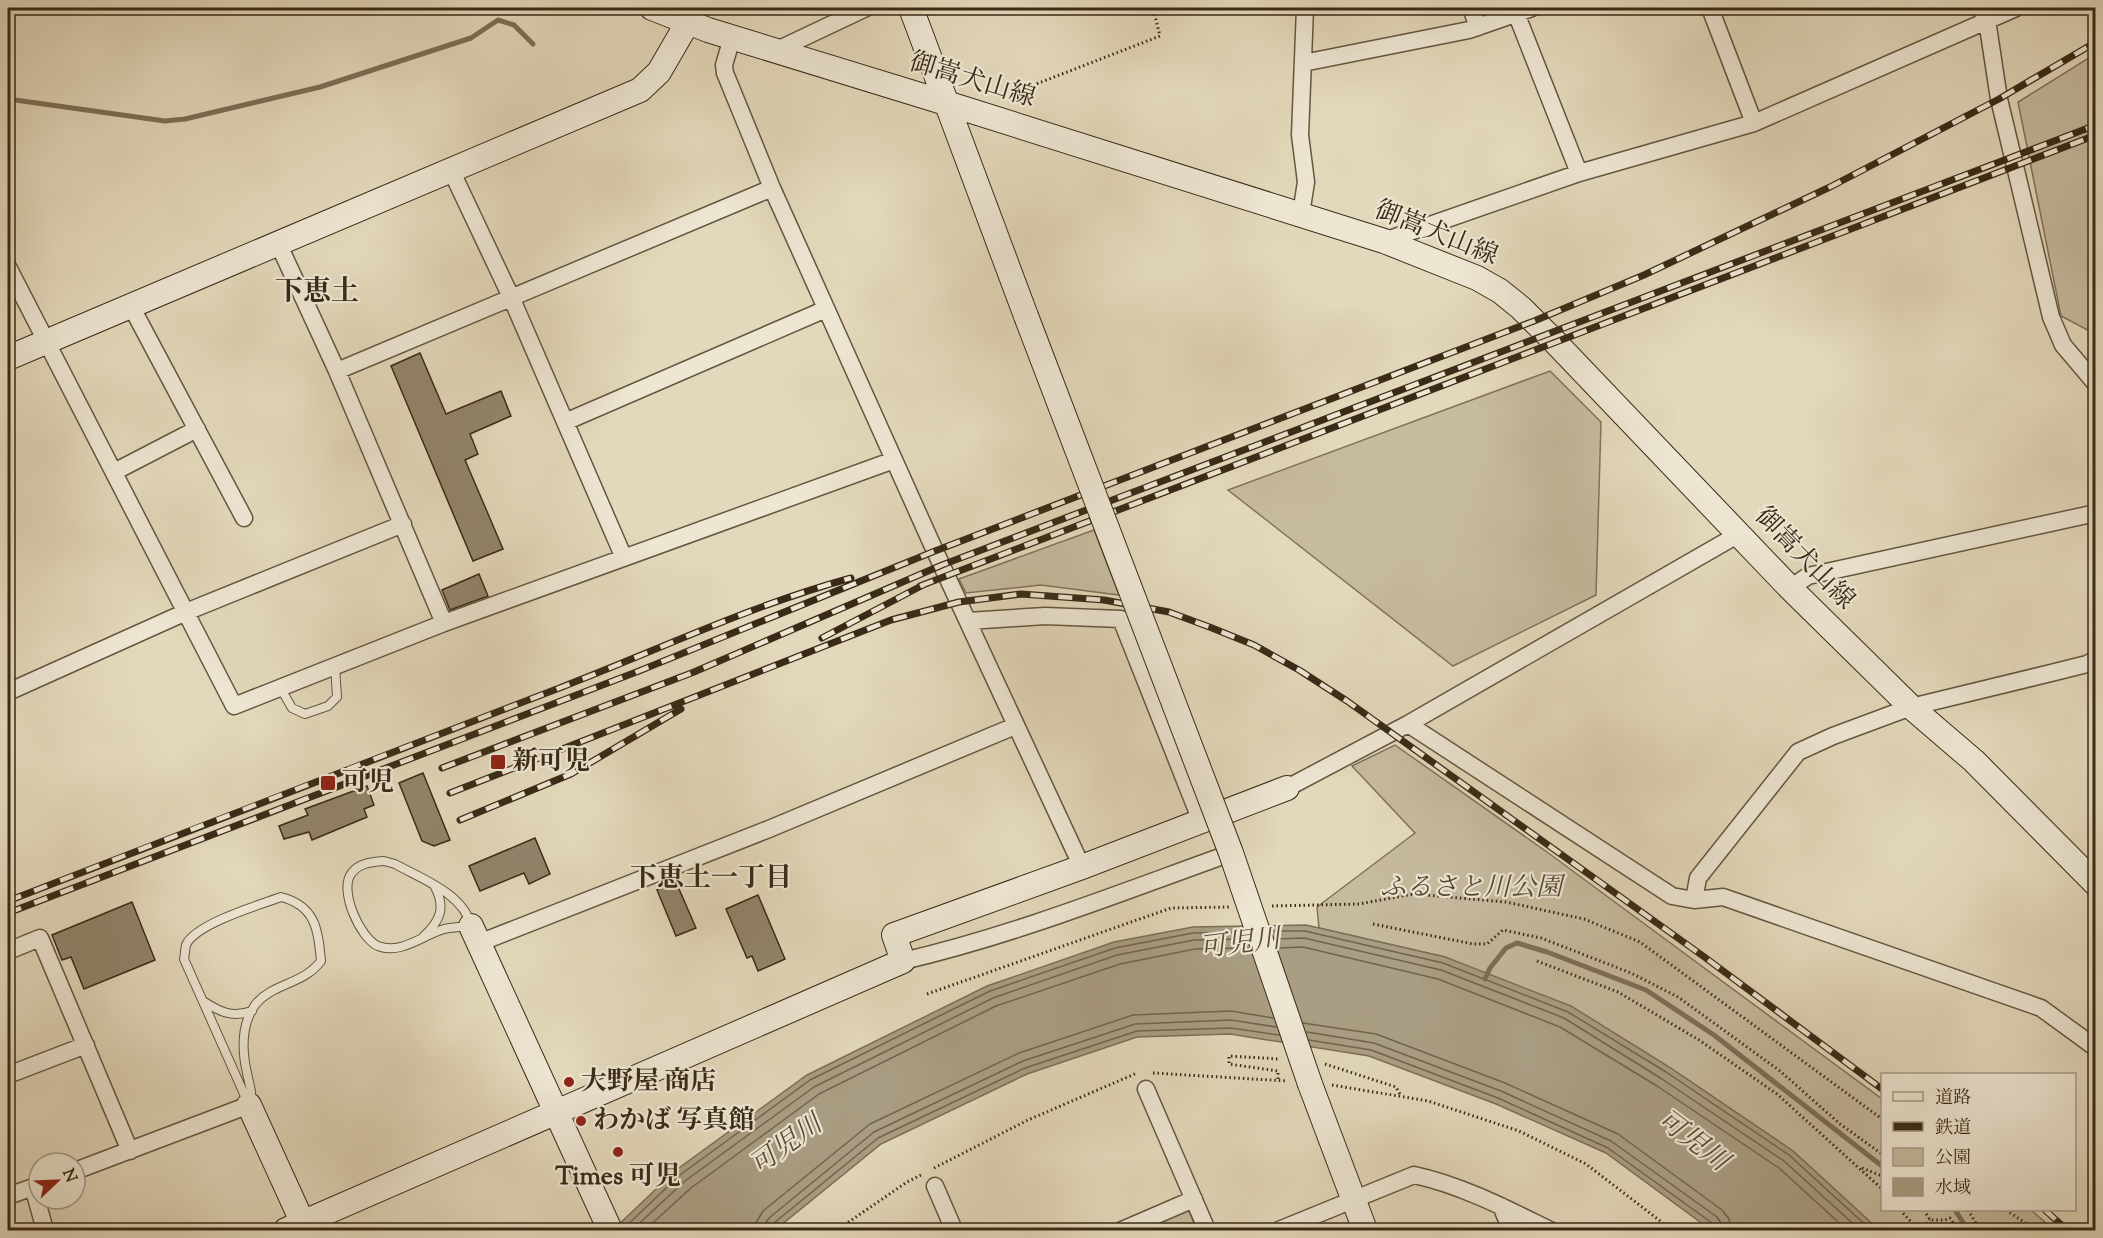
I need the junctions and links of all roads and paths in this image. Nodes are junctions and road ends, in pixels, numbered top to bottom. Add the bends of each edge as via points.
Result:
1 (866, 8) edge
2 (911, 8) edge
3 (1153, 8) edge
4 (1305, 8) edge
5 (1471, 8) edge
6 (1710, 8) edge
7 (2016, 8) edge
8 (661, 9) edge
9 (1524, 10) edge
10 (1984, 14) edge
11 (688, 22) junction
12 (1478, 27) junction
13 (732, 38) junction
14 (775, 51) junction
15 (1303, 63) junction
16 (946, 103) junction
17 (990, 116) junction
18 (1754, 123) junction
19 (451, 170) junction
20 (1578, 173) junction
21 (772, 188) junction
22 (1301, 214) junction
23 (1384, 241) junction
24 (278, 243) junction
25 (8, 267) edge
26 (511, 297) junction
27 (131, 306) junction
28 (826, 309) junction
29 (47, 342) junction
30 (8, 358) edge
31 (337, 371) junction
32 (2096, 384) edge
33 (565, 422) junction
34 (197, 429) junction
35 (894, 460) junction
36 (114, 472) junction
37 (2096, 513) edge
38 (244, 518) dead end
39 (403, 524) junction
40 (1739, 534) junction
41 (624, 558) junction
42 (1790, 588) junction
43 (186, 612) junction
44 (968, 621) junction
45 (444, 623) junction
46 (2096, 659) edge
47 (335, 666) junction
48 (281, 689) junction
49 (8, 692) edge
50 (1911, 707) junction
51 (1408, 724) junction
52 (1016, 726) junction
53 (1287, 788) joint
54 (1201, 821) junction
55 (1231, 853) junction
56 (1082, 867) junction
57 (2096, 884) edge
58 (435, 887) junction
59 (1694, 900) junction
60 (1268, 906) dead end
61 (1233, 907) dead end
62 (1373, 924) dead end
63 (475, 934) junction
64 (420, 940) junction
65 (8, 951) edge
66 (903, 961) junction
67 (1537, 961) dead end
68 (927, 994) dead end
69 (203, 1001) junction
70 (252, 1011) junction
71 (86, 1045) junction
72 (2096, 1048) edge
73 (1138, 1073) dead end
74 (8, 1075) edge
75 (1148, 1081) joint
76 (1310, 1084) junction
77 (249, 1105) junction
78 (558, 1113) junction
79 (1881, 1118) edge
80 (130, 1151) junction
81 (1881, 1153) edge
82 (87, 1167) edge
83 (1860, 1168) junction
84 (1881, 1176) edge
85 (935, 1186) dead end
86 (1881, 1188) edge
87 (27, 1189) edge
88 (8, 1196) edge
89 (1194, 1198) junction
90 (1352, 1199) junction
91 (1501, 1206) junction
92 (41, 1211) edge
93 (1902, 1211) edge
94 (1925, 1211) edge
95 (1969, 1211) edge
96 (2009, 1211) edge
97 (1930, 1220) junction
98 (298, 1228) edge
99 (45, 1230) edge
100 (610, 1230) edge
101 (837, 1230) edge
102 (954, 1230) edge
103 (1122, 1230) edge
104 (1207, 1230) edge
105 (1279, 1230) edge
106 (1365, 1230) edge
107 (1511, 1230) edge
108 (1550, 1230) edge
109 (1672, 1230) edge
110 (1919, 1230) edge
111 (1958, 1230) edge
112 (1980, 1230) edge
113 (2036, 1230) edge

1 - 14 street
2 - 16 street
3 - 17 path via 1160,36 1031,86
4 - 15 street
5 - 12 street
6 - 18 street
7 - 10 street
8 - 11 street, 御嵩犬山線
9 - 12 street
9 - 20 street
10 - 18 street
10 - 32 street via 1999,99 2051,316 2063,345
11 - 13 street, 御嵩犬山線
11 - 19 street via 659,72 640,90
12 - 15 street
13 - 14 street, 御嵩犬山線
13 - 21 street via 725,73
14 - 16 street, 御嵩犬山線
15 - 22 street via 1300,135 1306,182
16 - 17 street, 御嵩犬山線
16 - 55 street, bridge
17 - 22 street, 御嵩犬山線
18 - 20 street
19 - 24 street
19 - 26 street
20 - 23 street
21 - 26 street
21 - 28 street
22 - 23 street, 御嵩犬山線
23 - 40 street, 御嵩犬山線 via 1477,278 1521,308
24 - 27 street
24 - 31 street
25 - 29 street
26 - 31 street
26 - 33 street
27 - 29 street
27 - 34 street
28 - 33 street
28 - 35 street
29 - 30 street
29 - 36 street
31 - 39 street
33 - 41 street
34 - 36 street
34 - 38 street
35 - 41 street
35 - 44 street
36 - 43 street
37 - 42 street via 1808,576
39 - 43 street
39 - 45 street
40 - 42 street, 御嵩犬山線
40 - 51 street
41 - 45 street
42 - 50 street, 御嵩犬山線
43 - 48 street via 234,705
43 - 49 street
44 - 52 street
44 - 54 street via 1045,616 1121,619
45 - 47 street
46 - 50 street
47 - 48 street
47 - 48 lane via 337,697 328,706 305,714 292,708
50 - 57 street, 御嵩犬山線 via 1981,769
50 - 59 street via 1798,752 1698,878
51 - 53 street
51 - 59 street via 1672,896
52 - 56 street
52 - 63 street via 769,829
53 - 54 street
54 - 56 street
55 - 66 street via 1062,914 958,948
55 - 76 street, bridge
56 - 66 street via 894,935
58 - 63 lane via 465,908
58 - 64 lane via 442,913
58 - 64 lane via 384,861 359,866 350,874 347,886 359,930 369,940 393,948
59 - 72 street via 1723,897 2041,1008
60 - 79 path via 1359,904 1413,894 1506,902 1584,919 1640,942
61 - 68 path via 1171,908
62 - 81 path via 1473,944 1487,944 1503,930 1541,938 1631,973 1678,997 1780,1071 1840,1124
63 - 64 lane via 442,930
63 - 78 street
65 - 71 street via 40,938
66 - 78 street
67 - 83 path via 1617,992 1699,1040 1777,1094
69 - 70 lane via 227,1015
69 - 70 lane via 184,959 186,945 194,935 206,926 281,897 294,900 307,911 318,932 321,962 305,977 274,990
69 - 77 lane
70 - 77 lane via 243,1037 252,1099
71 - 74 street
71 - 80 street
73 - 101 path via 1028,1120 907,1182
75 - 76 path via 1278,1079
75 - 89 street
76 - 90 street
76 - 109 path via 1428,1101 1519,1131 1586,1164
77 - 80 street
77 - 98 street
78 - 98 street
78 - 100 street
80 - 82 street
83 - 84 path
83 - 86 path
85 - 102 street
87 - 88 street
89 - 103 street
89 - 104 street
90 - 91 street via 1414,1175
90 - 105 street
90 - 106 street
91 - 107 street
91 - 108 street
92 - 99 street
93 - 110 path
94 - 97 path
95 - 112 path
96 - 113 path
97 - 110 path
97 - 111 path via 1950,1218

